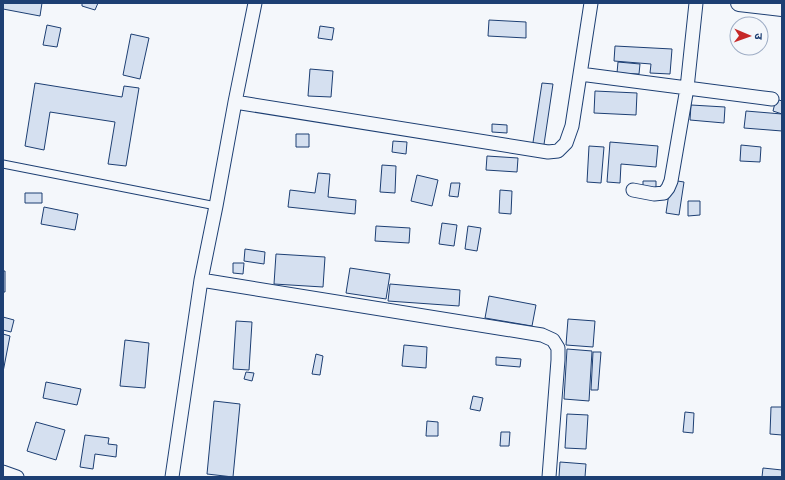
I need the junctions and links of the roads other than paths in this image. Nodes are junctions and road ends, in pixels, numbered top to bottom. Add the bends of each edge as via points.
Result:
1 (255, 3) edge
2 (591, 3) edge
3 (696, 3) edge
4 (740, 3) edge
5 (782, 8) edge
6 (580, 74) junction
7 (686, 88) junction
8 (772, 99) dead end
9 (235, 102) junction
10 (3, 164) edge
11 (633, 190) dead end
12 (216, 206) junction
13 (201, 280) junction
14 (3, 472) edge
15 (17, 477) edge
16 (172, 477) edge
17 (549, 477) edge

1 - 9 street
2 - 6 street
3 - 7 street
4 - 5 street
6 - 7 street
6 - 9 street via 572,126 566,143 558,151 548,152
7 - 8 street
7 - 11 street via 668,188 664,193 654,194
9 - 12 street
10 - 12 lane
12 - 13 street
13 - 16 street
13 - 17 street via 542,335 553,340 558,348 558,360
14 - 15 street

